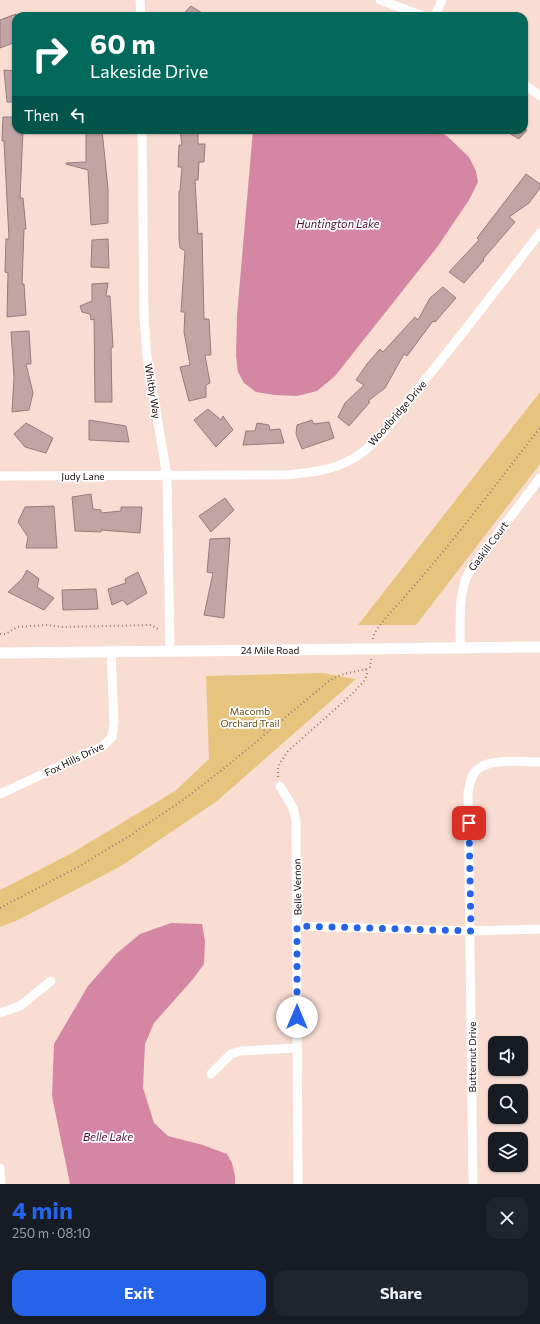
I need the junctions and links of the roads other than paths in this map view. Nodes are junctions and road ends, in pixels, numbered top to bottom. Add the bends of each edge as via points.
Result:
1 (140, 0) edge
2 (380, 0) edge
3 (442, 0) edge
4 (141, 12) edge
5 (412, 12) edge
6 (437, 12) edge
7 (528, 87) edge
8 (540, 96) edge
9 (142, 134) edge
10 (540, 233) edge
11 (0, 476) edge
12 (167, 476) junction
13 (540, 478) edge
14 (540, 647) edge
15 (460, 648) junction
16 (111, 651) junction
17 (170, 651) junction
18 (0, 653) edge
19 (540, 762) edge
20 (280, 786) road end
21 (0, 794) edge
22 (297, 926) junction
23 (540, 929) edge
24 (471, 931) junction
25 (51, 981) dead end
26 (0, 1013) edge
27 (297, 1048) junction
28 (210, 1074) dead end
29 (0, 1168) edge
30 (1, 1184) edge
31 (298, 1184) edge
32 (473, 1184) edge

1 - 4 street
2 - 5 street
3 - 6 street
7 - 8 street
9 - 12 street, Whitby Way via 144,316 147,357
10 - 12 street, Woodbridge Drive via 438,365 382,434 362,453 333,468 304,473
11 - 12 street, Judy Lane
12 - 17 street, Whitby Way
13 - 15 street, Gaskill Court via 464,581 461,593
14 - 15 street, 24 Mile Road
15 - 17 street, 24 Mile Road
16 - 17 street, 24 Mile Road
16 - 18 street, 24 Mile Road
16 - 21 street, Fox Hills Drive via 114,723 112,737 103,746
19 - 24 street, Butternut Drive via 488,764 478,769 471,780 468,792
20 - 22 street, Belle Vernon via 293,808 296,820
22 - 24 street
22 - 27 street, Belle Vernon
23 - 24 street
24 - 32 street, Butternut Drive
25 - 26 street via 20,1006
27 - 28 street via 240,1051 231,1054
27 - 31 street, Belle Vernon
29 - 30 street

